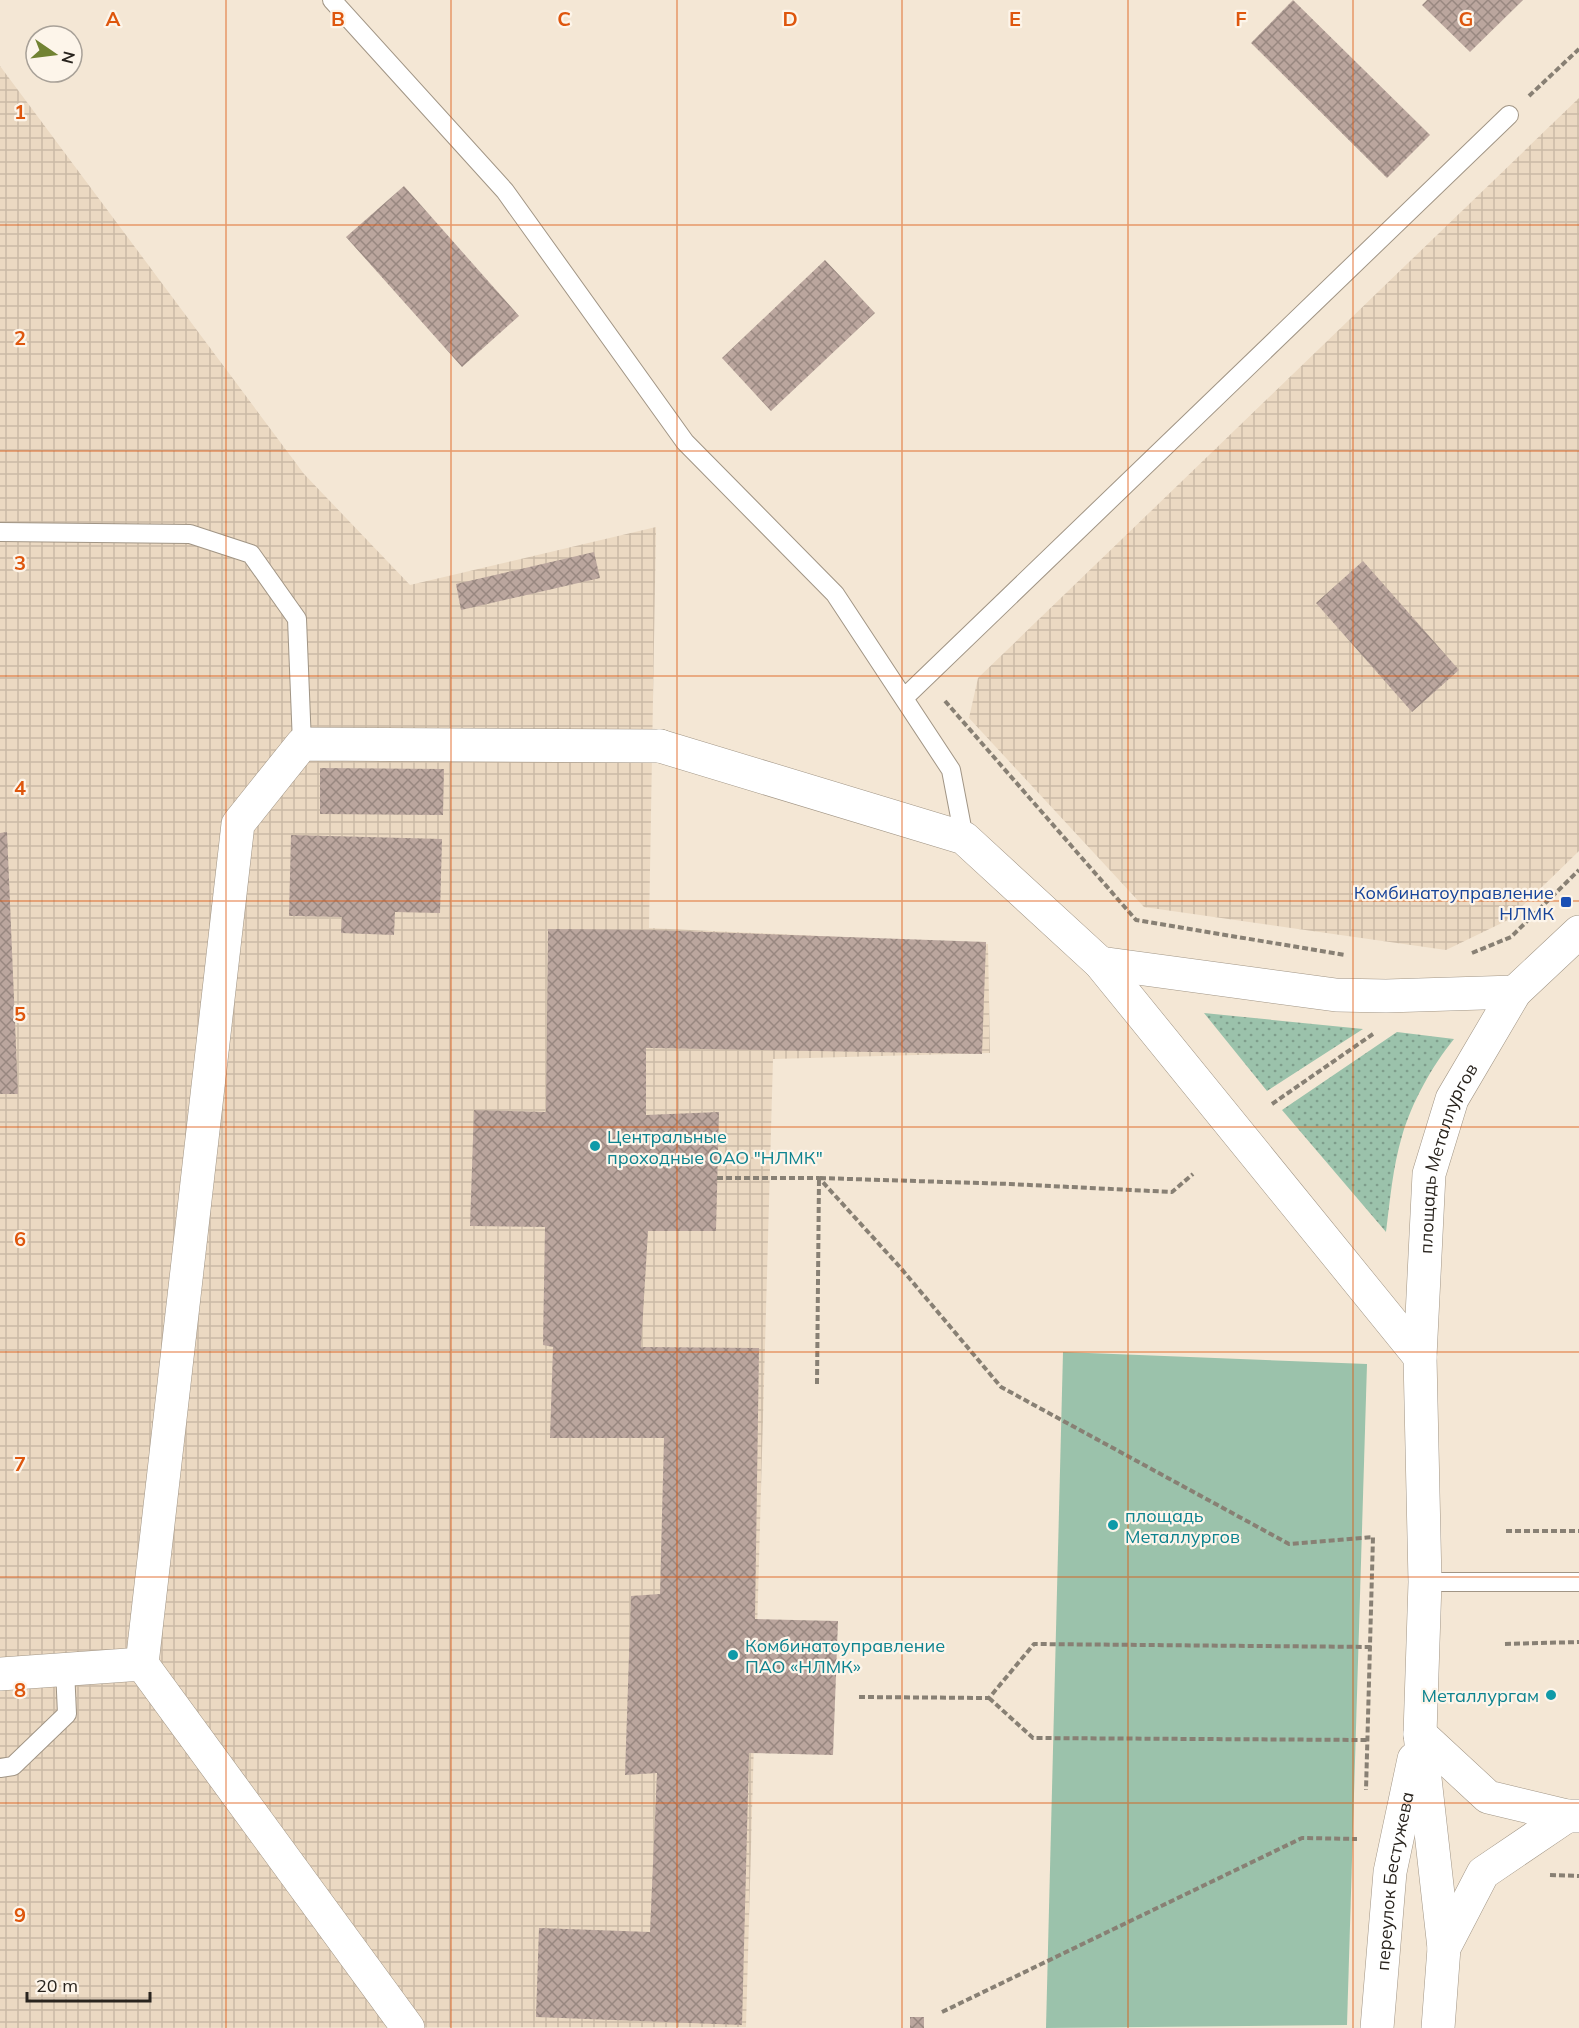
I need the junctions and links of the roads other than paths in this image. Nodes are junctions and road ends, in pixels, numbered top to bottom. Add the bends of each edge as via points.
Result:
1 (332, 0) edge
2 (1509, 115) road end
3 (0, 532) edge
4 (904, 698) junction
5 (302, 744) junction
6 (964, 838) junction
7 (1579, 932) edge
8 (1100, 963) junction
9 (1515, 992) junction
10 (1420, 1357) junction
11 (1425, 1582) junction
12 (1579, 1582) edge
13 (142, 1664) junction
14 (65, 1669) junction
15 (0, 1674) edge
16 (1420, 1734) junction
17 (0, 1768) edge
18 (1573, 1816) edge
19 (1444, 1948) junction
20 (1375, 2023) edge
21 (408, 2028) edge
22 (1438, 2028) edge

1 - 4 lane via 505,191 685,442 835,594
2 - 4 lane
3 - 5 lane via 190,534 251,554 297,619
4 - 6 lane via 951,770
5 - 6 street via 660,746
5 - 13 street via 238,824
6 - 8 street
7 - 9 street, площадь Металлургов
8 - 9 street via 1336,995
8 - 10 street
9 - 10 street, площадь Металлургов via 1452,1099 1429,1174
10 - 11 street, площадь Металлургов
11 - 12 lane
11 - 16 street, площадь Металлургов
13 - 14 street
13 - 21 street
14 - 15 street
14 - 17 lane via 67,1714 13,1766
16 - 18 street via 1488,1797
16 - 19 street
16 - 20 street, переулок Бестужева via 1390,1872
18 - 19 street via 1483,1873
19 - 22 street

